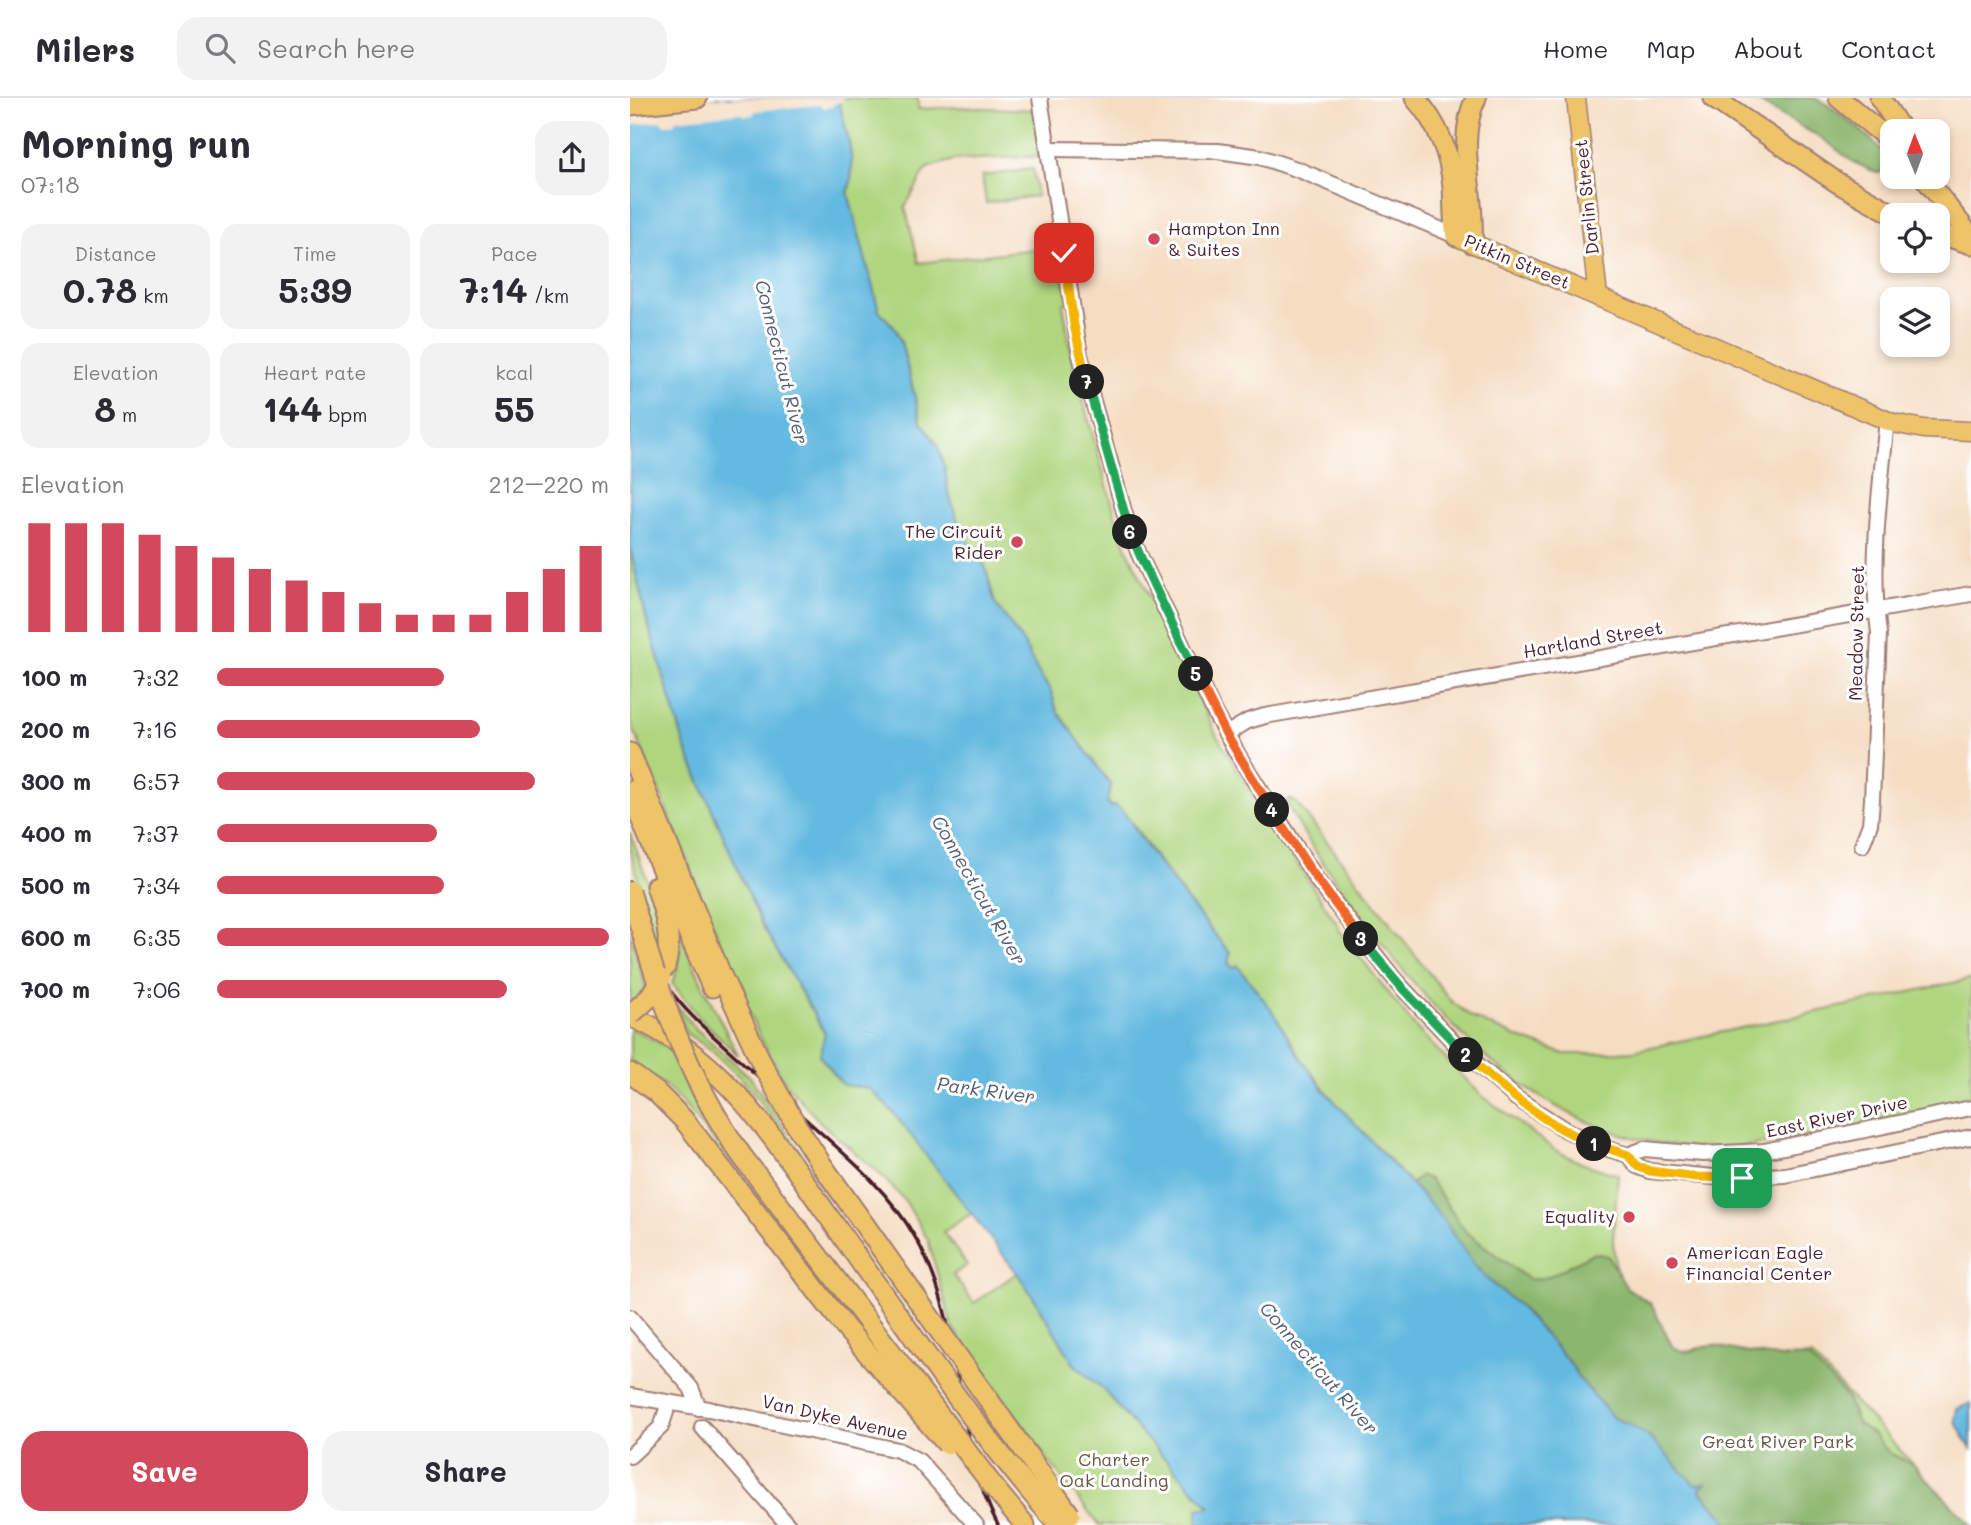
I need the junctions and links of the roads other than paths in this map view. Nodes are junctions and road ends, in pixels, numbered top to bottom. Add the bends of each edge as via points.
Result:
1 (697, 98) edge
2 (1040, 98) edge
3 (1415, 98) edge
4 (1476, 98) edge
5 (1576, 98) edge
6 (1713, 98) edge
7 (1839, 98) edge
8 (1880, 98) edge
9 (630, 105) edge
10 (1894, 119) edge
11 (1880, 132) edge
12 (1049, 149) junction
13 (1934, 189) edge
14 (1939, 189) edge
15 (1880, 206) edge
16 (1951, 209) junction
17 (1950, 237) edge
18 (1971, 237) edge
19 (1464, 239) junction
20 (1971, 244) edge
21 (1598, 297) junction
22 (1887, 420) junction
23 (1971, 431) edge
24 (1971, 594) edge
25 (1875, 611) junction
26 (1226, 734) junction
27 (630, 753) edge
28 (630, 791) edge
29 (630, 816) edge
30 (1862, 845) dead end
31 (630, 891) edge
32 (716, 980) junction
33 (630, 1015) edge
34 (630, 1073) edge
35 (630, 1081) edge
36 (673, 1108) junction
37 (1971, 1108) edge
38 (1971, 1137) edge
39 (1771, 1150) junction
40 (1628, 1155) junction
41 (1772, 1176) junction
42 (630, 1317) edge
43 (630, 1396) edge
44 (669, 1403) junction
45 (699, 1408) junction
46 (702, 1427) dead end
47 (630, 1457) edge
48 (996, 1490) junction
49 (1066, 1522) edge
50 (974, 1524) edge
51 (788, 1525) edge
52 (1025, 1525) edge

1 - 9 highway
2 - 12 street, East River Drive
3 - 19 highway via 1436,128 1448,159
4 - 19 highway via 1467,135
5 - 21 main road, Darlin Street
6 - 15 highway
7 - 11 highway
8 - 10 highway
12 - 19 street, Pitkin Street via 1218,151 1260,157
12 - 26 street, East River Drive via 1080,355 1130,529
13 - 16 highway
14 - 16 highway
16 - 18 highway
17 - 20 highway
19 - 21 main road, Pitkin Street
21 - 22 main road, Pitkin Street
22 - 23 main road, Pitkin Street via 1924,429
22 - 25 street, Meadow Street
24 - 25 street, Hartland Street
25 - 26 street, Hartland Street via 1265,716
25 - 30 street, Meadow Street via 1879,633 1872,800
26 - 40 street, East River Drive via 1340,911 1438,1027 1534,1111 1583,1139
27 - 32 highway
28 - 32 highway
29 - 33 highway, bridge via 668,926 669,951 653,992
31 - 48 highway, bridge via 670,1021 722,1126
32 - 49 highway, bridge via 743,1047 763,1066 817,1158
33 - 49 highway, bridge via 678,1042 720,1075 750,1108 1021,1480
34 - 36 highway
35 - 36 highway
36 - 48 highway, bridge via 848,1331 979,1480
37 - 39 street, East River Drive
38 - 41 street, East River Drive
39 - 40 street, East River Drive via 1717,1155 1644,1149
39 - 41 street
40 - 41 street, East River Drive via 1641,1168 1666,1174
42 - 45 street via 688,1385
43 - 44 street, Van Dyke Avenue
44 - 45 street, Van Dyke Avenue
44 - 47 street via 661,1427
45 - 50 street, Van Dyke Avenue via 910,1454
46 - 51 street
48 - 52 highway

